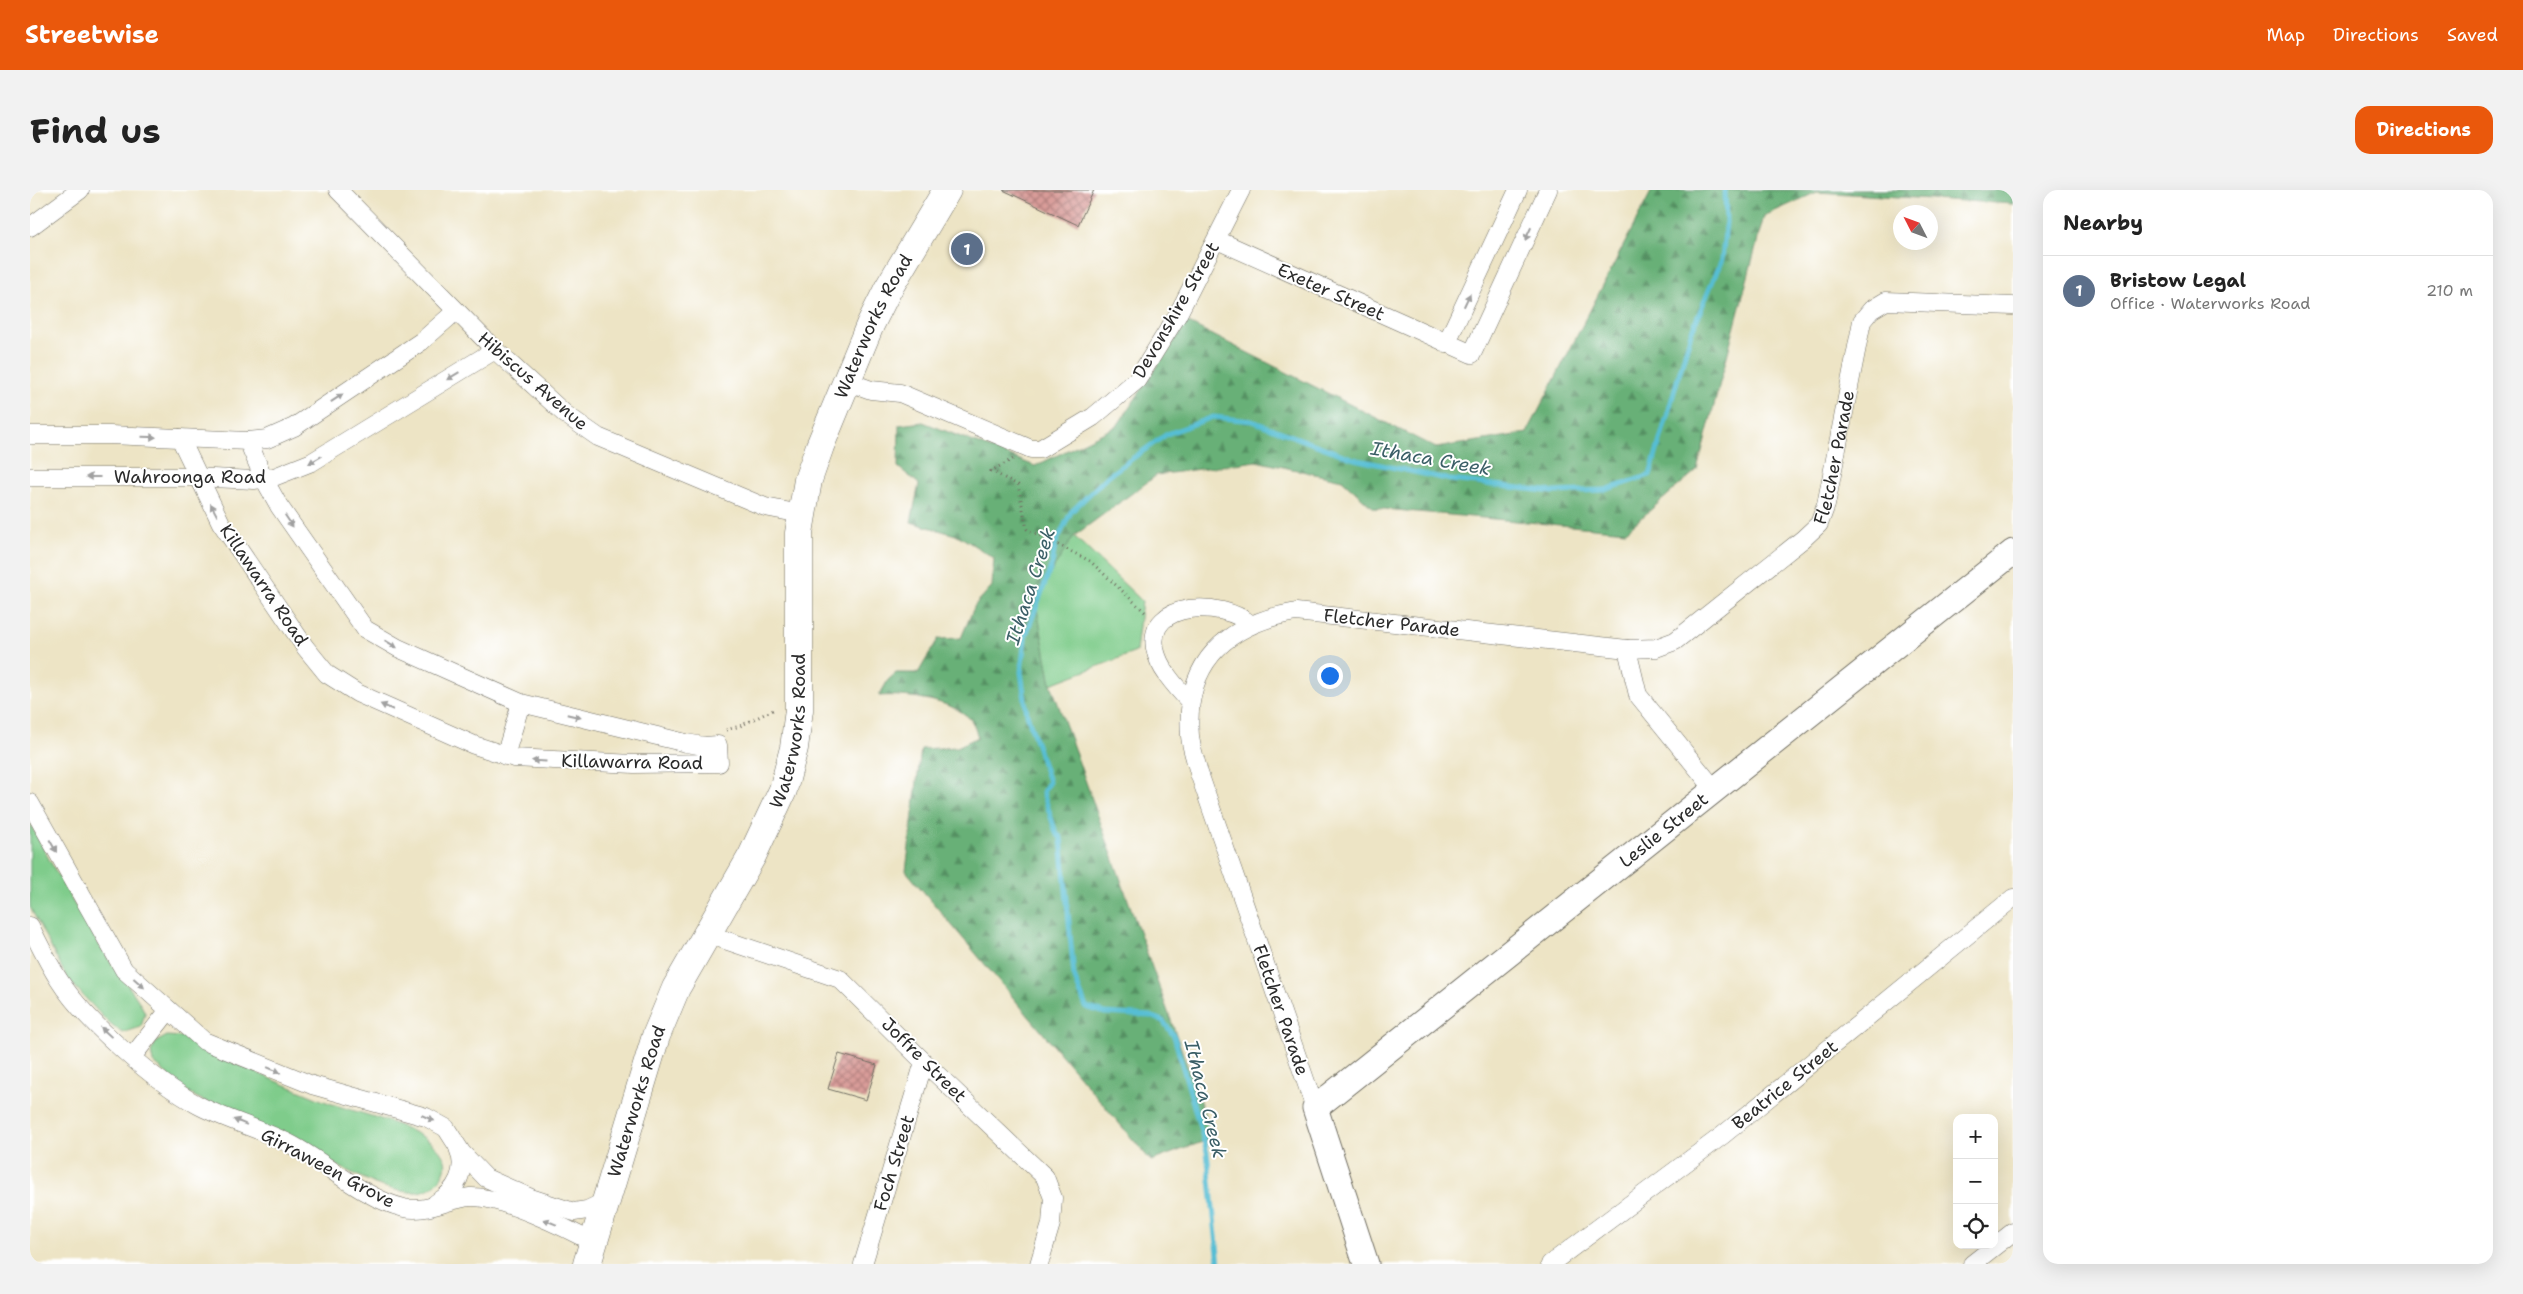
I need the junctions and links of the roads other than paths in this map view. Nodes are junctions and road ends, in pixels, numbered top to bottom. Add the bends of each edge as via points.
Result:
1 (80, 190) edge
2 (338, 190) edge
3 (947, 190) edge
4 (1241, 190) edge
5 (1518, 190) edge
6 (1548, 190) edge
7 (30, 227) edge
8 (1217, 240) junction
9 (2013, 306) edge
10 (456, 311) junction
11 (1446, 344) junction
12 (494, 350) junction
13 (846, 381) junction
14 (30, 435) edge
15 (180, 438) junction
16 (248, 441) junction
17 (30, 477) edge
18 (199, 477) junction
19 (264, 479) junction
20 (801, 514) junction
21 (2013, 552) edge
22 (1250, 624) junction
23 (1627, 649) junction
24 (1190, 702) junction
25 (521, 703) junction
26 (655, 736) junction
27 (505, 756) junction
28 (664, 765) junction
29 (1716, 790) junction
30 (30, 803) edge
31 (2013, 898) edge
32 (30, 926) edge
33 (706, 934) junction
34 (169, 1010) junction
35 (132, 1057) junction
36 (924, 1062) junction
37 (1315, 1108) junction
38 (455, 1143) junction
39 (606, 1201) junction
40 (528, 1205) junction
41 (421, 1208) junction
42 (2013, 1232) edge
43 (590, 1254) edge
44 (863, 1264) edge
45 (1038, 1264) edge
46 (1366, 1264) edge
47 (1550, 1264) edge
48 (1972, 1264) edge

1 - 7 street
2 - 10 street, Hibiscus Avenue
3 - 13 main road, Waterworks Road via 879,306
4 - 8 street, Devonshire Street
11 -> 5 street
6 -> 11 street, Exeter Street via 1472,354
8 - 11 street, Exeter Street
8 - 13 street, Devonshire Street via 1177,316 1137,380 1093,417 1040,449 1031,449 900,393 871,390
9 - 23 street, Fletcher Parade via 1886,301 1872,310 1862,321 1826,505 1819,524 1675,641 1656,648
10 - 12 street, Hibiscus Avenue
16 -> 10 street, Wahroonga Road via 267,439 294,427 422,341
12 -> 19 street, Wahroonga Road via 312,462
12 - 20 street, Hibiscus Avenue via 565,414 598,437 755,503
13 - 20 main road, Waterworks Road via 813,463
14 -> 15 street, Wahroonga Road
15 - 16 street, Wahroonga Road
15 - 18 street, Killawarra Road
16 - 19 street, Killawarra Road
18 -> 17 street, Wahroonga Road
18 - 19 street, Wahroonga Road
27 -> 18 street, Killawarra Road via 357,693 327,674 221,523
19 -> 25 street, Killawarra Road via 279,506 365,629 398,648
20 - 33 main road, Waterworks Road via 800,686 794,748 783,790 764,834
21 - 29 street, Leslie Street
22 - 23 street, Fletcher Parade via 1296,612
22 - 24 street, Fletcher Parade via 1224,641 1209,658 1196,679
22 - 24 street via 1241,616 1205,607 1172,615 1159,626 1154,637 1159,660 1174,685
23 - 29 street via 1638,695
24 - 37 street, Fletcher Parade via 1190,737 1199,773
25 -> 26 street, Killawarra Road
25 - 27 street
26 - 28 street via 664,748
26 - 28 street, Killawarra Road via 718,745 719,762
28 -> 27 street, Killawarra Road via 541,761
29 - 37 street, Leslie Street
30 -> 34 street, Girraween Grove via 124,970
31 - 47 street, Beatrice Street via 1723,1135
35 -> 32 street, Girraween Grove via 84,1012 59,980
33 - 36 street, Joffre Street via 840,978
33 - 39 main road, Waterworks Road via 662,1018
34 - 35 street
34 -> 38 street, Girraween Grove via 204,1041 312,1086 426,1117 442,1126
41 -> 35 street, Girraween Grove via 402,1207 373,1195 285,1141 200,1106 168,1088
36 - 44 street, Foch Street
36 - 45 street, Joffre Street via 1045,1177 1053,1198 1051,1224
37 - 46 street, Fletcher Parade
38 - 40 street, Girraween Grove via 486,1178
38 - 41 street via 462,1161 459,1179 442,1200
39 - 40 street, Girraween Grove via 595,1208 577,1212
39 - 43 main road, Waterworks Road
40 - 41 street, Girraween Grove via 480,1197
43 -> 40 street, Girraween Grove via 570,1230
42 - 48 street

